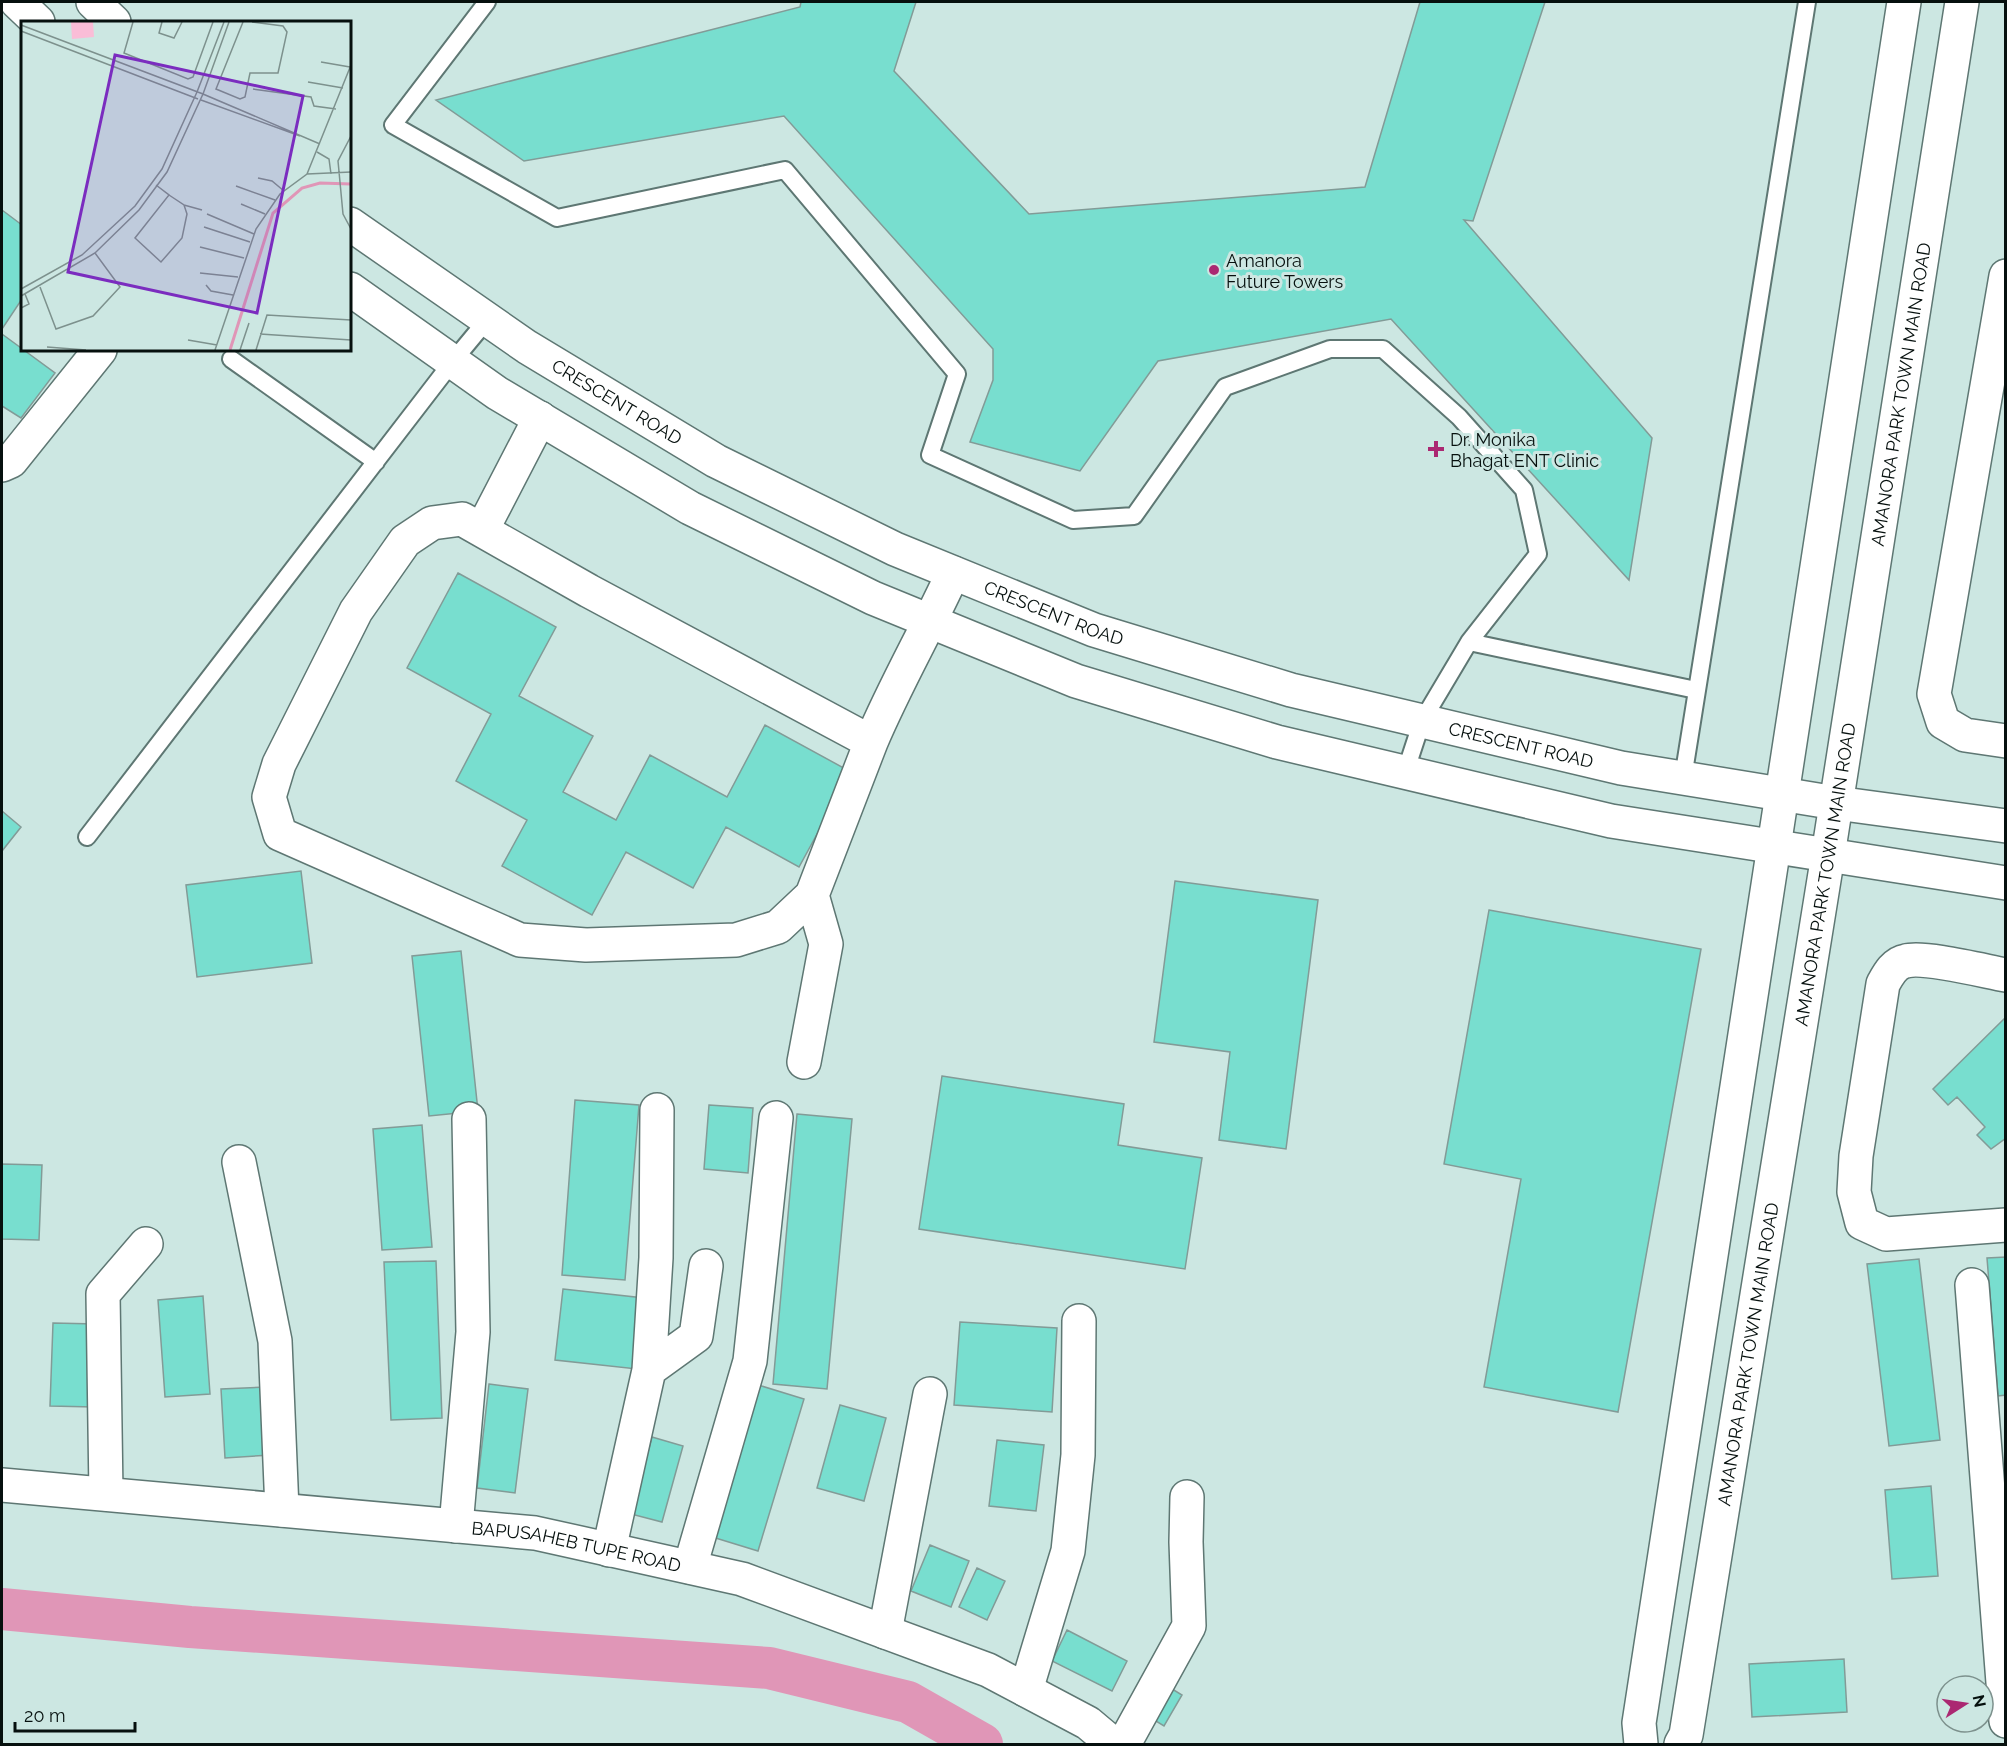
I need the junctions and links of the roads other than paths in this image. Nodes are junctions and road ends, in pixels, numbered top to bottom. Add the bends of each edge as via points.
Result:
1 (17, 2) edge
2 (93, 2) edge
3 (487, 2) edge
4 (1807, 2) edge
5 (1904, 2) edge
6 (1962, 2) edge
7 (37, 21) edge
8 (113, 21) edge
9 (351, 225) edge
10 (2006, 276) edge
11 (351, 290) edge
12 (487, 320) junction
13 (99, 351) edge
14 (231, 359) dead end
15 (453, 361) junction
16 (540, 418) junction
17 (375, 462) junction
18 (2, 465) edge
19 (482, 530) junction
20 (953, 573) junction
21 (931, 622) junction
22 (1469, 642) junction
23 (1696, 690) junction
24 (1422, 721) junction
25 (2006, 741) edge
26 (872, 742) junction
27 (1406, 773) junction
28 (1683, 778) junction
29 (1783, 794) junction
30 (1836, 802) junction
31 (2006, 826) edge
32 (87, 837) dead end
33 (1774, 847) junction
34 (1827, 855) junction
35 (2006, 883) edge
36 (812, 895) junction
37 (2006, 975) edge
38 (804, 1062) dead end
39 (657, 1110) dead end
40 (776, 1118) dead end
41 (469, 1119) dead end
42 (239, 1162) dead end
43 (2006, 1225) edge
44 (146, 1244) dead end
45 (706, 1266) dead end
46 (1972, 1284) dead end
47 (1079, 1321) dead end
48 (649, 1370) junction
49 (930, 1394) dead end
50 (1684, 1430) junction
51 (1733, 1438) junction
52 (2, 1485) edge
53 (106, 1494) junction
54 (1187, 1497) dead end
55 (282, 1510) junction
56 (456, 1526) junction
57 (609, 1550) junction
58 (690, 1568) junction
59 (885, 1632) junction
60 (1026, 1690) junction
61 (2006, 1721) edge
62 (1113, 1744) edge
63 (1124, 1744) edge
64 (1641, 1744) edge
65 (1681, 1744) edge

1 - 7 street
2 - 8 street
3 - 22 lane via 393,126 557,218 785,170 957,374 930,455 1073,520 1134,516 1225,387 1330,349 1383,349 1459,417 1524,490 1538,554
4 - 23 lane
5 - 29 street
6 - 30 street, AMANORA PARK TOWN MAIN ROAD
9 - 12 street, CRESCENT ROAD
10 - 25 street via 1934,694 1943,722 1965,735
11 - 15 street
12 - 15 lane
12 - 20 street, CRESCENT ROAD via 716,461 895,549
13 - 18 street
14 - 17 lane
15 - 16 street
15 - 17 lane
16 - 19 street
16 - 21 street via 690,508 873,598
17 - 32 lane
19 - 26 street
19 - 36 street via 462,519 432,523 405,541 356,611 279,764 269,797 280,834 520,940 586,945 736,940 778,927
20 - 21 street
20 - 24 street, CRESCENT ROAD via 1094,630 1291,690
21 - 26 street
21 - 27 street via 1076,681 1277,742
22 - 23 lane
22 - 24 lane
23 - 28 lane
24 - 27 lane
24 - 28 street, CRESCENT ROAD via 1621,768
26 - 36 street
27 - 33 street via 1611,821
28 - 29 street, CRESCENT ROAD
29 - 30 street, CRESCENT ROAD
29 - 33 street
30 - 31 street, CRESCENT ROAD
30 - 34 street, AMANORA PARK TOWN MAIN ROAD
33 - 34 street
33 - 50 street
34 - 35 street
34 - 51 street, AMANORA PARK TOWN MAIN ROAD
36 - 38 street via 826,944
37 - 43 street via 1928,961 1905,961 1891,971 1883,984 1854,1192 1862,1223 1887,1234
39 - 48 street via 656,1258
40 - 58 street via 750,1361
41 - 56 street via 474,1332
42 - 55 street via 275,1341
44 - 53 street via 103,1294
45 - 48 street via 696,1336
46 - 61 street
47 - 60 street via 1078,1455 1068,1551
48 - 57 street
49 - 59 street
50 - 51 street
50 - 64 street via 1639,1723
51 - 65 street, AMANORA PARK TOWN MAIN ROAD via 1686,1735
52 - 53 street, BAPUSAHEB TUPE ROAD
53 - 55 street, BAPUSAHEB TUPE ROAD
54 - 63 street via 1189,1626
55 - 56 street, BAPUSAHEB TUPE ROAD
56 - 57 street, BAPUSAHEB TUPE ROAD via 535,1533
57 - 58 street, BAPUSAHEB TUPE ROAD
58 - 59 street, BAPUSAHEB TUPE ROAD via 742,1580
59 - 60 street, BAPUSAHEB TUPE ROAD via 988,1670
60 - 62 street, BAPUSAHEB TUPE ROAD via 1088,1723

